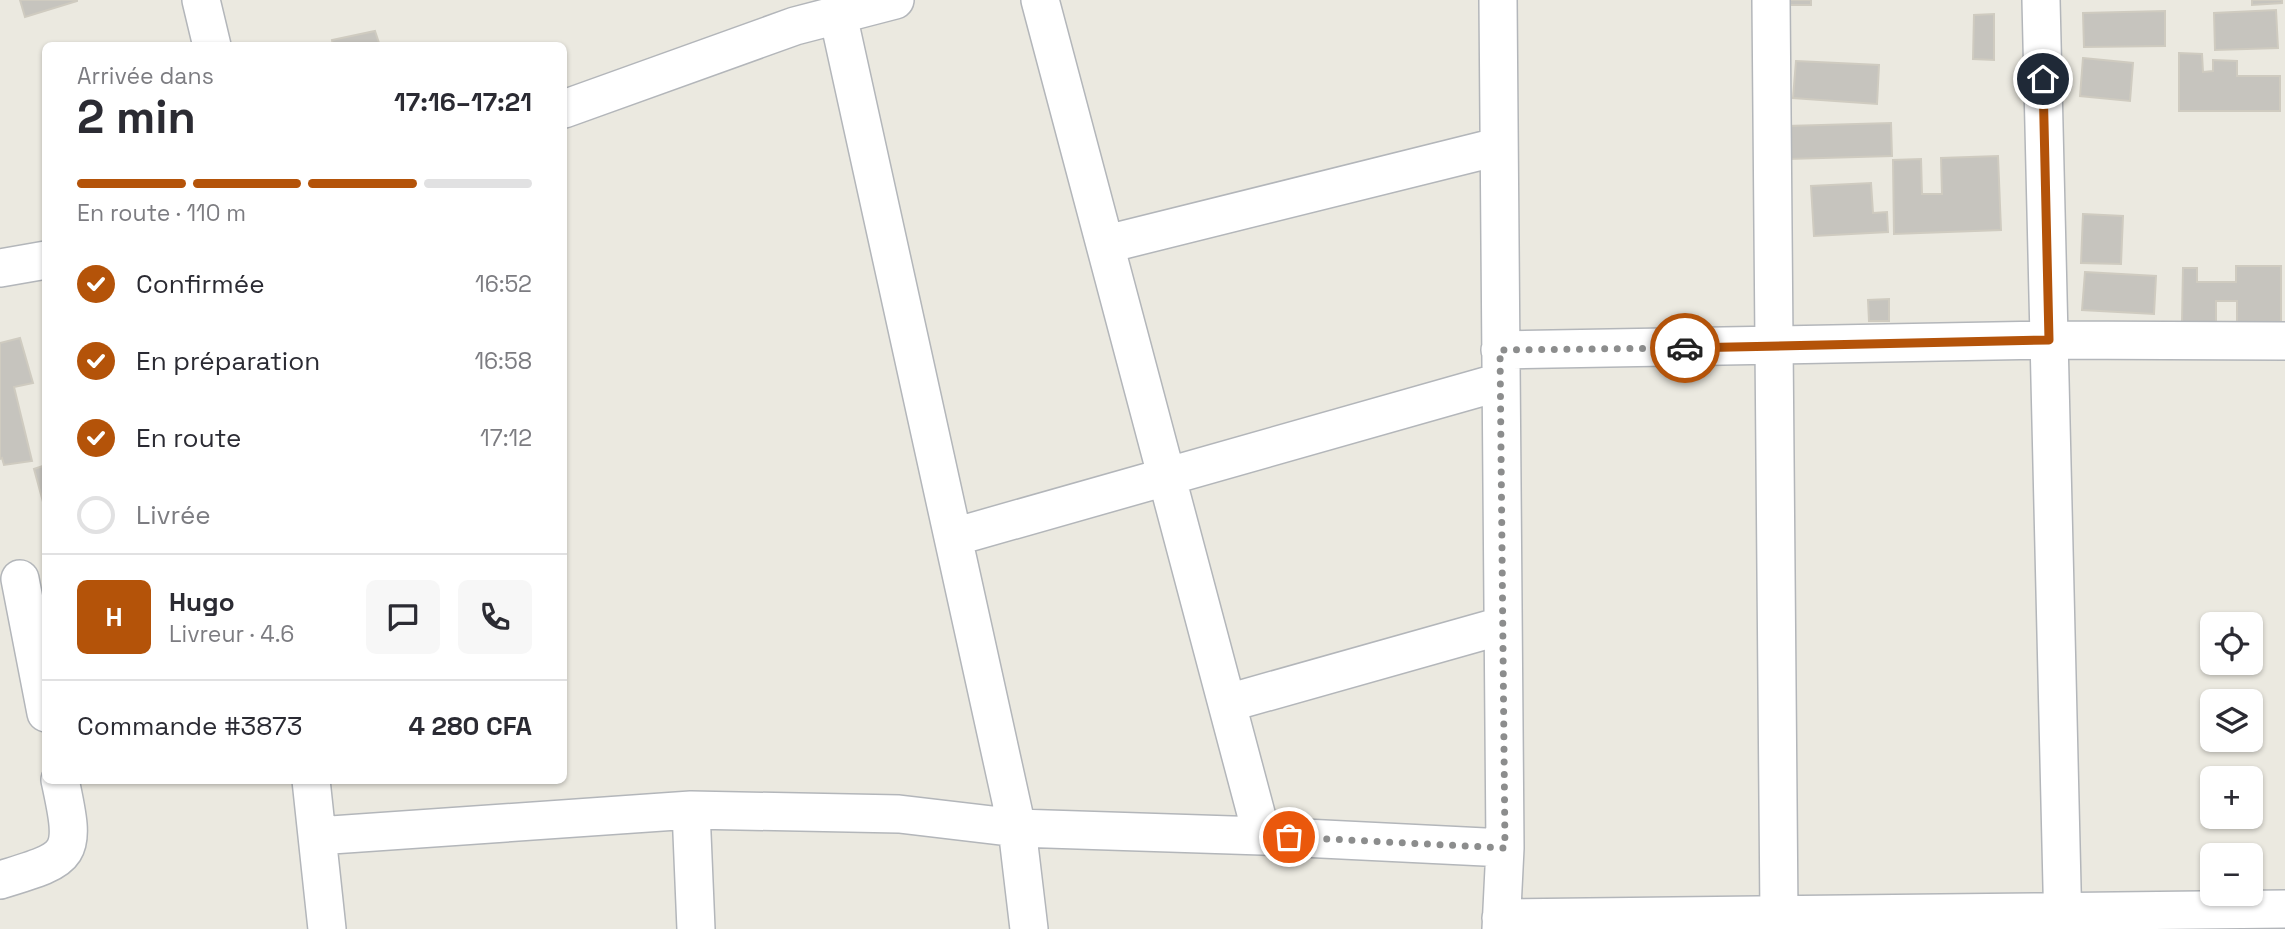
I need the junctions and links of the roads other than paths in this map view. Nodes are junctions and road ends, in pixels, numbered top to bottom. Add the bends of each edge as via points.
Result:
1 (201, 0) edge
2 (895, 0) edge
3 (1040, 0) edge
4 (1498, 0) edge
5 (1771, 0) edge
6 (2041, 0) edge
7 (792, 13) edge
8 (838, 15) junction
9 (211, 42) edge
10 (567, 108) edge
11 (1497, 147) junction
12 (1107, 244) junction
13 (42, 261) edge
14 (0, 268) edge
15 (2049, 340) junction
16 (2285, 341) edge
17 (1774, 347) junction
18 (1500, 366) junction
19 (1168, 476) junction
20 (954, 537) junction
21 (22, 578) edge
22 (1501, 626) junction
23 (42, 690) edge
24 (1228, 703) junction
25 (61, 784) edge
26 (311, 784) edge
27 (691, 810) junction
28 (1017, 828) junction
29 (317, 836) junction
30 (1262, 836) junction
31 (1505, 848) junction
32 (0, 880) edge
33 (2285, 909) edge
34 (1779, 915) junction
35 (2062, 920) edge
36 (1501, 924) edge
37 (327, 929) edge
38 (696, 929) edge
39 (1029, 929) edge

1 - 9 street
2 - 8 street
3 - 12 street
4 - 11 street
5 - 17 street
6 - 15 street
7 - 8 street
7 - 10 street
8 - 20 street
11 - 12 street
11 - 18 street
12 - 19 street
13 - 14 street
15 - 16 street
15 - 17 street
15 - 35 street
17 - 18 street
17 - 34 street
18 - 19 street
18 - 22 street
19 - 20 street
19 - 24 street
20 - 28 street
21 - 23 street
22 - 24 street
22 - 31 street
24 - 30 street
25 - 32 street via 71,828 66,851 52,864
26 - 29 street
27 - 28 street via 899,814
27 - 29 street
27 - 38 street
28 - 30 street
28 - 39 street
29 - 37 street
30 - 31 street
31 - 36 street
33 - 35 street
34 - 35 street
34 - 36 street

